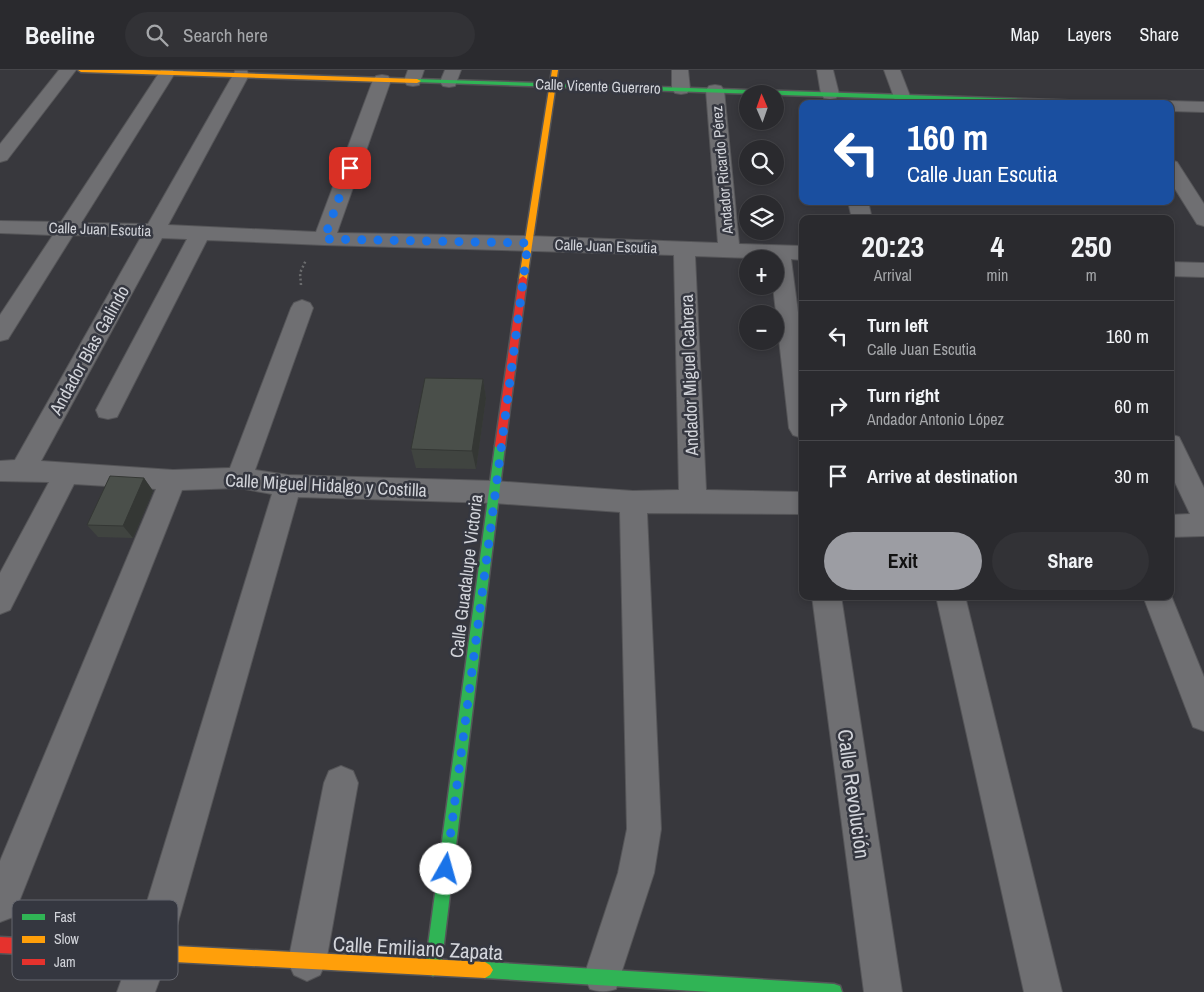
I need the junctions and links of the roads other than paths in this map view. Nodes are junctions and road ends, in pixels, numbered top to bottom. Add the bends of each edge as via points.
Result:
1 (68, 70) edge
2 (80, 70) edge
3 (98, 70) edge
4 (556, 70) edge
5 (680, 70) edge
6 (825, 70) edge
7 (892, 70) edge
8 (218, 72) edge
9 (167, 73) junction
10 (315, 74) edge
11 (241, 75) junction
12 (414, 75) edge
13 (451, 76) edge
14 (382, 80) junction
15 (554, 85) junction
16 (681, 89) junction
17 (715, 90) junction
18 (901, 96) junction
19 (839, 97) edge
20 (1008, 100) edge
21 (1174, 106) edge
22 (1204, 106) edge
23 (0, 156) edge
24 (1174, 172) edge
25 (1204, 220) edge
26 (0, 227) edge
27 (68, 228) junction
28 (156, 230) junction
29 (200, 233) junction
30 (324, 239) junction
31 (528, 243) junction
32 (684, 249) junction
33 (729, 250) junction
34 (739, 250) edge
35 (784, 252) edge
36 (799, 253) edge
37 (1174, 269) edge
38 (1204, 270) edge
39 (784, 290) edge
40 (302, 308) road end
41 (0, 333) edge
42 (799, 405) edge
43 (108, 410) dead end
44 (1174, 452) edge
45 (11, 471) edge
46 (66, 474) junction
47 (239, 478) junction
48 (173, 480) junction
49 (288, 486) junction
50 (494, 492) junction
51 (693, 501) junction
52 (633, 502) junction
53 (799, 504) edge
54 (1204, 516) edge
55 (1204, 525) edge
56 (1174, 526) edge
57 (827, 600) edge
58 (951, 600) edge
59 (1159, 600) edge
60 (0, 601) edge
61 (1204, 716) edge
62 (340, 782) dead end
63 (166, 900) edge
64 (0, 904) edge
65 (178, 955) edge
66 (306, 962) junction
67 (433, 968) junction
68 (603, 976) junction
69 (140, 980) edge
70 (482, 981) edge
71 (797, 991) edge
72 (136, 992) edge
73 (834, 992) edge
74 (882, 992) edge
75 (1043, 992) edge

1 - 23 street
2 - 3 street, Calle Vicente Guerrero
3 - 9 street, Calle Vicente Guerrero
4 - 15 street, Calle Guadalupe Victoria
5 - 16 street
6 - 19 street
7 - 18 street
8 - 9 street, Calle Vicente Guerrero
8 - 11 street, Calle Vicente Guerrero
9 - 27 street
10 - 11 street, Calle Vicente Guerrero
10 - 14 street, Calle Vicente Guerrero
11 - 28 street, Andador Blas Galindo
12 - 13 street, Calle Vicente Guerrero
12 - 14 street, Calle Vicente Guerrero
13 - 15 street, Calle Vicente Guerrero
14 - 30 street
15 - 16 street, Calle Vicente Guerrero
15 - 31 street, Calle Guadalupe Victoria
16 - 17 street, Calle Vicente Guerrero
17 - 19 street, Calle Vicente Guerrero
17 - 33 street, Andador Ricardo Pérez
18 - 19 street, Calle Vicente Guerrero
18 - 20 street, Calle Vicente Guerrero
21 - 22 street
24 - 25 street
26 - 27 street, Calle Juan Escutia
27 - 28 street, Calle Juan Escutia
27 - 41 street
28 - 29 street, Calle Juan Escutia
28 - 45 street, Andador Blas Galindo
29 - 30 street, Calle Juan Escutia
29 - 43 street
30 - 31 street, Calle Juan Escutia
31 - 32 street, Calle Juan Escutia
31 - 50 street, Calle Guadalupe Victoria
32 - 33 street, Calle Juan Escutia
32 - 51 street, Andador Miguel Cabrera
33 - 34 street, Calle Juan Escutia
35 - 36 street, Calle Juan Escutia
37 - 38 street
39 - 42 street
40 - 47 street
44 - 54 street
45 - 46 street, Calle Miguel Hidalgo y Costilla
46 - 48 street, Calle Miguel Hidalgo y Costilla
46 - 60 street
47 - 48 street, Calle Miguel Hidalgo y Costilla
47 - 49 street, Calle Miguel Hidalgo y Costilla
48 - 64 street
49 - 50 street, Calle Miguel Hidalgo y Costilla
49 - 63 street
50 - 52 street, Calle Miguel Hidalgo y Costilla
50 - 67 street, Calle Guadalupe Victoria
51 - 52 street, Calle Miguel Hidalgo y Costilla
51 - 53 street, Calle Miguel Hidalgo y Costilla
52 - 68 street via 644,828 636,873
55 - 56 street
57 - 74 street, Calle Revolución
58 - 75 street
59 - 61 street
62 - 66 street
65 - 66 street, Calle Emiliano Zapata
66 - 67 street, Calle Emiliano Zapata
67 - 70 street, Calle Emiliano Zapata
68 - 70 street, Calle Emiliano Zapata
68 - 71 street, Calle Emiliano Zapata
69 - 72 street
71 - 73 street, Calle Emiliano Zapata

